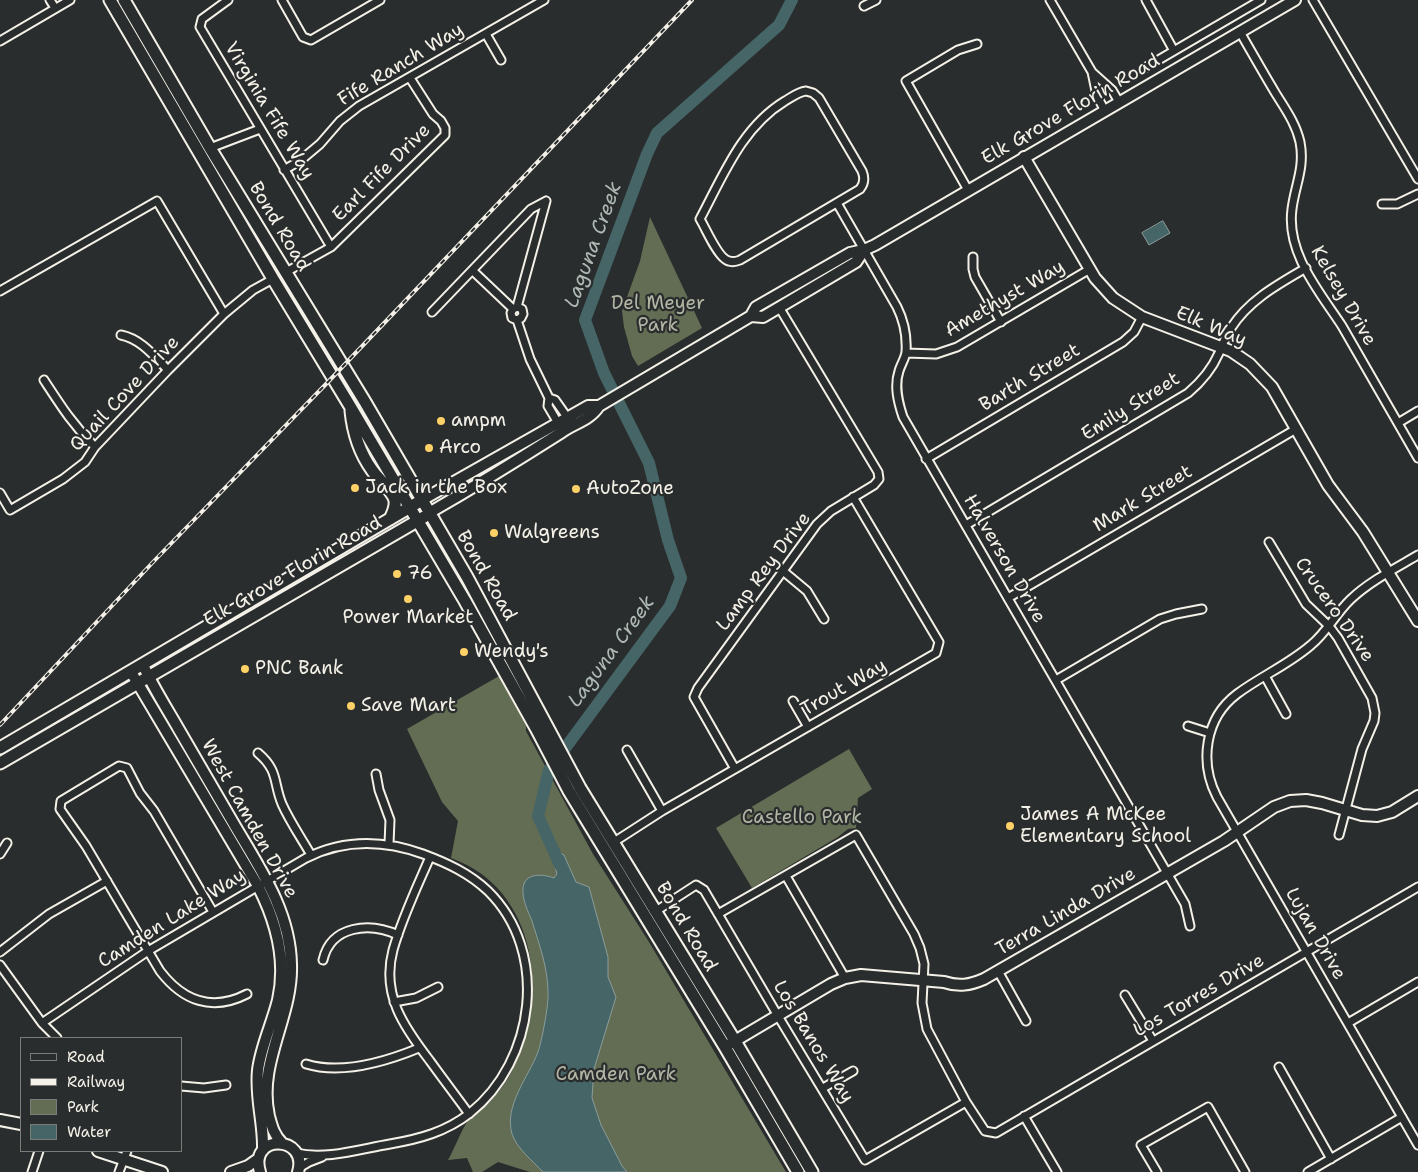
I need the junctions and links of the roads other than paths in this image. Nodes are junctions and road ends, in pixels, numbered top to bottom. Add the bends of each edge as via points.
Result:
1 (50, 0) edge
2 (70, 0) edge
3 (110, 0) edge
4 (124, 0) edge
5 (228, 0) edge
6 (282, 0) edge
7 (380, 0) edge
8 (544, 0) edge
9 (876, 0) edge
10 (1050, 0) edge
11 (1146, 0) edge
12 (1262, 0) edge
13 (1295, 0) edge
14 (1313, 0) edge
15 (864, 6) dead end
16 (55, 8) junction
17 (1240, 32) junction
18 (486, 34) junction
19 (0, 41) edge
20 (977, 44) dead end
21 (1174, 50) junction
22 (501, 60) dead end
23 (1143, 69) dead end
24 (1092, 72) junction
25 (410, 78) junction
26 (164, 92) junction
27 (1119, 102) junction
28 (1105, 111) junction
29 (260, 129) junction
30 (210, 148) junction
31 (1024, 157) junction
32 (284, 170) junction
33 (1418, 179) edge
34 (968, 190) junction
35 (1418, 194) edge
36 (837, 203) junction
37 (1382, 204) dead end
38 (232, 209) junction
39 (330, 247) junction
40 (864, 250) junction
41 (973, 257) dead end
42 (1306, 268) junction
43 (1090, 269) junction
44 (286, 272) junction
45 (473, 272) junction
46 (273, 279) junction
47 (0, 291) edge
48 (779, 307) junction
49 (515, 308) junction
50 (432, 312) dead end
51 (224, 314) junction
52 (751, 316) junction
53 (1142, 318) junction
54 (1001, 322) junction
55 (121, 335) dead end
56 (326, 339) junction
57 (1222, 346) junction
58 (906, 354) junction
59 (168, 370) junction
60 (44, 380) dead end
61 (350, 406) junction
62 (599, 406) junction
63 (1418, 411) edge
64 (563, 420) junction
65 (1398, 423) junction
66 (1296, 429) junction
67 (543, 445) junction
68 (95, 447) junction
69 (926, 458) junction
70 (1418, 458) edge
71 (0, 493) edge
72 (853, 497) junction
73 (422, 500) junction
74 (410, 507) junction
75 (429, 513) junction
76 (390, 519) junction
77 (417, 520) junction
78 (966, 524) junction
79 (1269, 542) dead end
80 (1418, 555) edge
81 (783, 571) junction
82 (1389, 572) junction
83 (276, 587) junction
84 (1008, 598) junction
85 (238, 609) junction
86 (1202, 609) dead end
87 (262, 610) junction
88 (824, 619) dead end
89 (1418, 621) edge
90 (1329, 626) junction
91 (207, 642) junction
92 (502, 668) junction
93 (146, 671) junction
94 (1265, 676) junction
95 (134, 677) junction
96 (1056, 680) junction
97 (793, 701) dead end
98 (1286, 714) dead end
99 (548, 726) junction
100 (1188, 726) dead end
101 (808, 727) junction
102 (1210, 733) junction
103 (0, 748) edge
104 (627, 750) dead end
105 (258, 753) dead end
106 (0, 762) edge
107 (735, 770) junction
108 (376, 774) dead end
109 (574, 789) junction
110 (1418, 796) edge
111 (1346, 810) junction
112 (662, 811) junction
113 (1237, 831) junction
114 (1339, 835) dead end
115 (614, 842) junction
116 (7, 843) dead end
117 (389, 844) junction
118 (0, 854) edge
119 (311, 856) junction
120 (430, 857) junction
121 (1168, 873) junction
122 (786, 876) junction
123 (106, 881) junction
124 (262, 883) junction
125 (1418, 887) edge
126 (656, 911) junction
127 (213, 912) junction
128 (718, 914) junction
129 (1190, 926) dead end
130 (398, 935) junction
131 (148, 951) junction
132 (0, 952) edge
133 (1306, 952) junction
134 (323, 960) dead end
135 (0, 965) edge
136 (998, 972) junction
137 (845, 978) junction
138 (924, 980) junction
139 (1418, 982) edge
140 (438, 987) dead end
141 (247, 994) dead end
142 (1125, 994) dead end
143 (394, 1002) junction
144 (778, 1016) junction
145 (1026, 1021) dead end
146 (1348, 1023) junction
147 (42, 1024) junction
148 (56, 1037) edge
149 (1152, 1041) junction
150 (730, 1044) junction
151 (420, 1048) junction
152 (306, 1064) dead end
153 (1279, 1067) dead end
154 (853, 1071) dead end
155 (226, 1085) dead end
156 (182, 1086) edge
157 (822, 1088) junction
158 (966, 1102) junction
159 (469, 1114) junction
160 (1024, 1116) junction
161 (1402, 1117) junction
162 (0, 1120) edge
163 (20, 1124) edge
164 (282, 1143) junction
165 (1418, 1145) edge
166 (39, 1152) edge
167 (105, 1152) edge
168 (296, 1153) junction
169 (334, 1153) junction
170 (260, 1154) junction
171 (126, 1155) edge
172 (1331, 1159) junction
173 (298, 1170) edge
174 (32, 1172) edge
175 (119, 1172) edge
176 (162, 1172) edge
177 (231, 1172) edge
178 (260, 1172) edge
179 (798, 1172) edge
180 (812, 1172) edge
181 (1057, 1172) edge
182 (1157, 1172) edge
183 (1245, 1172) edge
184 (1308, 1172) edge

1 - 16 street
2 - 16 street
3 - 26 main road, Bond Road
4 - 30 main road, Bond Road
5 - 29 street, Virginia Fife Way via 202,19 200,26
6 - 7 street via 304,37 311,40
8 - 18 street, Fife Ranch Way
9 - 15 street
10 - 24 street
11 - 21 street
12 - 21 street
13 - 17 street, Elk Grove Florin Road
14 - 33 street
16 - 19 street
17 - 27 street, Elk Grove Florin Road
17 - 42 street, Kelsey Drive via 1298,134 1302,165 1291,224 1295,246
18 - 22 street
18 - 25 street, Fife Ranch Way
20 - 34 street via 958,50 906,81
21 - 23 street
24 - 27 street via 1112,90
24 - 28 street via 1097,96
25 - 32 street, Fife Ranch Way via 359,106 340,121 320,144
25 - 39 street, Earl Fife Drive via 446,128 445,135
26 - 30 main road via 174,101 202,147
26 - 38 main road, Bond Road
27 - 28 street, Elk Grove Florin Road
28 - 31 street, Elk Grove Florin Road
29 - 30 street
29 - 32 street, Virginia Fife Way
30 - 44 main road, Bond Road
31 - 34 street, Elk Grove Florin Road
31 - 43 street, Elk Way
32 - 39 street, Virginia Fife Way
34 - 40 street, Elk Grove Florin Road
35 - 37 street via 1397,204
36 - 36 street via 860,189 864,175 819,98 806,91 779,105 748,134 700,219 721,255 733,262
36 - 40 street, Halverson Drive
38 - 44 main road via 242,216 276,270
38 - 46 main road, Bond Road
39 - 44 street, Earl Fife Drive
40 - 48 street, Elk Grove Florin Road via 856,262
40 - 52 street, Elk Grove Florin Road via 850,253 756,307
40 - 58 street, Halverson Drive via 900,312
41 - 54 street via 975,276
42 - 57 street, Emily Street via 1268,290 1246,308 1229,330
42 - 65 street, Kelsey Drive
43 - 53 street, Elk Way via 1113,298
43 - 54 street, Amethyst Way
44 - 56 main road, Bond Road
45 - 49 street
45 - 49 street via 531,209 546,202
45 - 50 street
46 - 51 street, Quail Cove Drive
46 - 56 main road via 285,286 314,329
46 - 61 main road, Bond Road
47 - 51 street via 157,201
48 - 52 street, Elk Grove Florin Road via 763,317
48 - 72 street, Lamp Rey Drive via 878,472 879,479 874,485
49 - 64 street via 511,316 517,320 530,359 549,398 556,400
51 - 59 street, Quail Cove Drive
52 - 62 street, Elk Grove Florin Road
53 - 57 street, Elk Way
53 - 69 street, Barth Street via 1123,342
54 - 58 street, Amethyst Way via 950,350
55 - 59 street via 137,341
56 - 73 main road, Bond Road
57 - 66 street, Elk Way via 1262,375
57 - 78 street, Emily Street via 1206,376 1188,393
58 - 69 street, Halverson Drive via 899,371 899,402
59 - 68 street, Quail Cove Drive
60 - 68 street via 76,428
61 - 74 main road, Bond Road
61 - 76 main road via 362,454 395,499 395,510
62 - 64 street, Elk Grove Florin Road via 588,406
62 - 67 street, Elk Grove Florin Road via 593,415
63 - 65 street
64 - 67 street via 568,423 548,436
64 - 73 street, Elk Grove Florin Road
65 - 70 street, Kelsey Drive
66 - 82 street, Elk Way via 1328,485
66 - 84 street, Mark Street
67 - 75 street, Elk Grove Florin Road
68 - 71 street, Quail Cove Drive via 73,472 10,510
69 - 78 street, Halverson Drive
72 - 81 street, Lamp Rey Drive via 822,519
72 - 101 street, Trout Way via 939,642 936,652
73 - 74 main road, Elk Grove Florin Road
73 - 75 main road, Bond Road
74 - 76 main road, Elk Grove Florin Road
74 - 77 main road, Bond Road
75 - 77 main road, Elk Grove Florin Road
75 - 99 main road, Bond Road
76 - 83 main road, Elk Grove Florin Road
77 - 87 main road, Elk Grove Florin Road
77 - 92 main road, Bond Road
78 - 84 street, Halverson Drive
79 - 90 street, Crucero Drive via 1306,604
80 - 82 street, Lujan Drive
81 - 88 street via 807,591
81 - 107 street, Lamp Rey Drive via 694,697
82 - 89 street, Elk Way
82 - 90 street, Lujan Drive via 1352,598
83 - 85 main road, Elk Grove Florin Road
83 - 87 main road via 272,597 260,605
84 - 96 street, Halverson Drive
85 - 91 main road via 236,616 221,626
85 - 93 main road, Elk Grove Florin Road
86 - 96 street via 1160,619
87 - 91 main road, Elk Grove Florin Road
90 - 94 street, Lujan Drive via 1313,644
90 - 111 street, Crucero Drive via 1372,698 1375,713
91 - 93 main road, Elk Grove Florin Road
92 - 99 street via 509,670 530,706
92 - 109 main road, Bond Road via 540,738
93 - 95 main road, Elk Grove Florin Road
93 - 124 street, West Camden Drive
94 - 98 street
94 - 102 street, Lujan Drive via 1232,698 1216,718
95 - 103 main road, Elk Grove Florin Road
95 - 106 main road, Elk Grove Florin Road
95 - 124 street, West Camden Drive
96 - 121 street, Halverson Drive
97 - 101 street
99 - 109 main road, Bond Road
100 - 102 street
101 - 107 street, Trout Way
102 - 113 street, Lujan Drive via 1206,757 1210,782
104 - 112 street
105 - 119 street via 271,766 282,803
107 - 112 street, Trout Way
108 - 117 street via 390,820
109 - 115 main road, Bond Road
109 - 150 main road, Bond Road
110 - 111 street, Terra Linda Drive via 1392,812 1377,816
111 - 113 street, Terra Linda Drive via 1314,801 1290,802 1268,810
111 - 114 street, Crucero Drive
112 - 115 street, Trout Way
113 - 121 street, Terra Linda Drive
113 - 133 street, Lujan Drive
115 - 126 main road, Bond Road
116 - 118 street
117 - 119 street, Camden Lake Way via 346,845
117 - 120 street, Camden Lake Way
119 - 124 street, Camden Lake Way
120 - 130 street
120 - 159 street, Camden Lake Way via 456,868 493,896 514,927 525,963 527,1000 515,1053 492,1091
121 - 129 street, Halverson Drive via 1185,904
121 - 136 street, Terra Linda Drive
122 - 128 street
122 - 137 street
122 - 138 street via 856,835 917,941 924,964
123 - 127 street via 60,809 61,801 119,766 127,768
123 - 131 street
123 - 132 street via 49,914
124 - 127 street, Camden Lake Way
124 - 164 street, West Camden Drive via 285,923 292,966 287,1004 267,1081 268,1112 272,1128
124 - 170 street, West Camden Drive via 278,936 281,968 277,1001 258,1068 257,1099 263,1138
125 - 133 street, Los Torres Drive
126 - 128 street, Los Banos Way via 696,885 704,890
126 - 150 main road, Bond Road
127 - 131 street, Camden Lake Way
128 - 144 street, Los Banos Way
130 - 134 street via 376,928 346,932 328,946
130 - 143 street via 391,968
131 - 141 street via 169,982 184,995 220,1003
131 - 147 street, Camden Lake Way
133 - 146 street, Lujan Drive
133 - 149 street, Los Torres Drive
135 - 147 street
136 - 138 street, Terra Linda Drive via 977,982 955,986
136 - 145 street
137 - 138 street, Terra Linda Drive
137 - 144 street, Terra Linda Drive
138 - 158 street via 922,1003 927,1028
139 - 146 street
140 - 143 street via 416,998
142 - 149 street
143 - 151 street via 402,1022
144 - 150 street, Terra Linda Drive
144 - 157 street, Los Banos Way
146 - 161 street, Lujan Drive
147 - 148 street
149 - 160 street, Los Torres Drive
150 - 179 main road, Bond Road
150 - 180 main road, Bond Road
151 - 152 street via 345,1068
151 - 159 street
153 - 172 street
154 - 157 street
155 - 156 street
157 - 158 street, Los Banos Way via 865,1160
158 - 160 street, Los Torres Drive via 985,1131 996,1133
159 - 169 street, Camden Lake Way via 420,1138
160 - 181 street
161 - 165 street, Lujan Drive
161 - 172 street
162 - 163 street
164 - 168 street
164 - 170 street via 271,1144
166 - 174 street
167 - 171 street
168 - 169 street, Camden Lake Way
168 - 173 street
169 - 173 street, Camden Lake Way via 308,1162
170 - 177 street via 248,1166
170 - 178 street, West Camden Drive
171 - 175 street
171 - 176 street
172 - 184 street
182 - 183 street via 1141,1145 1208,1106

